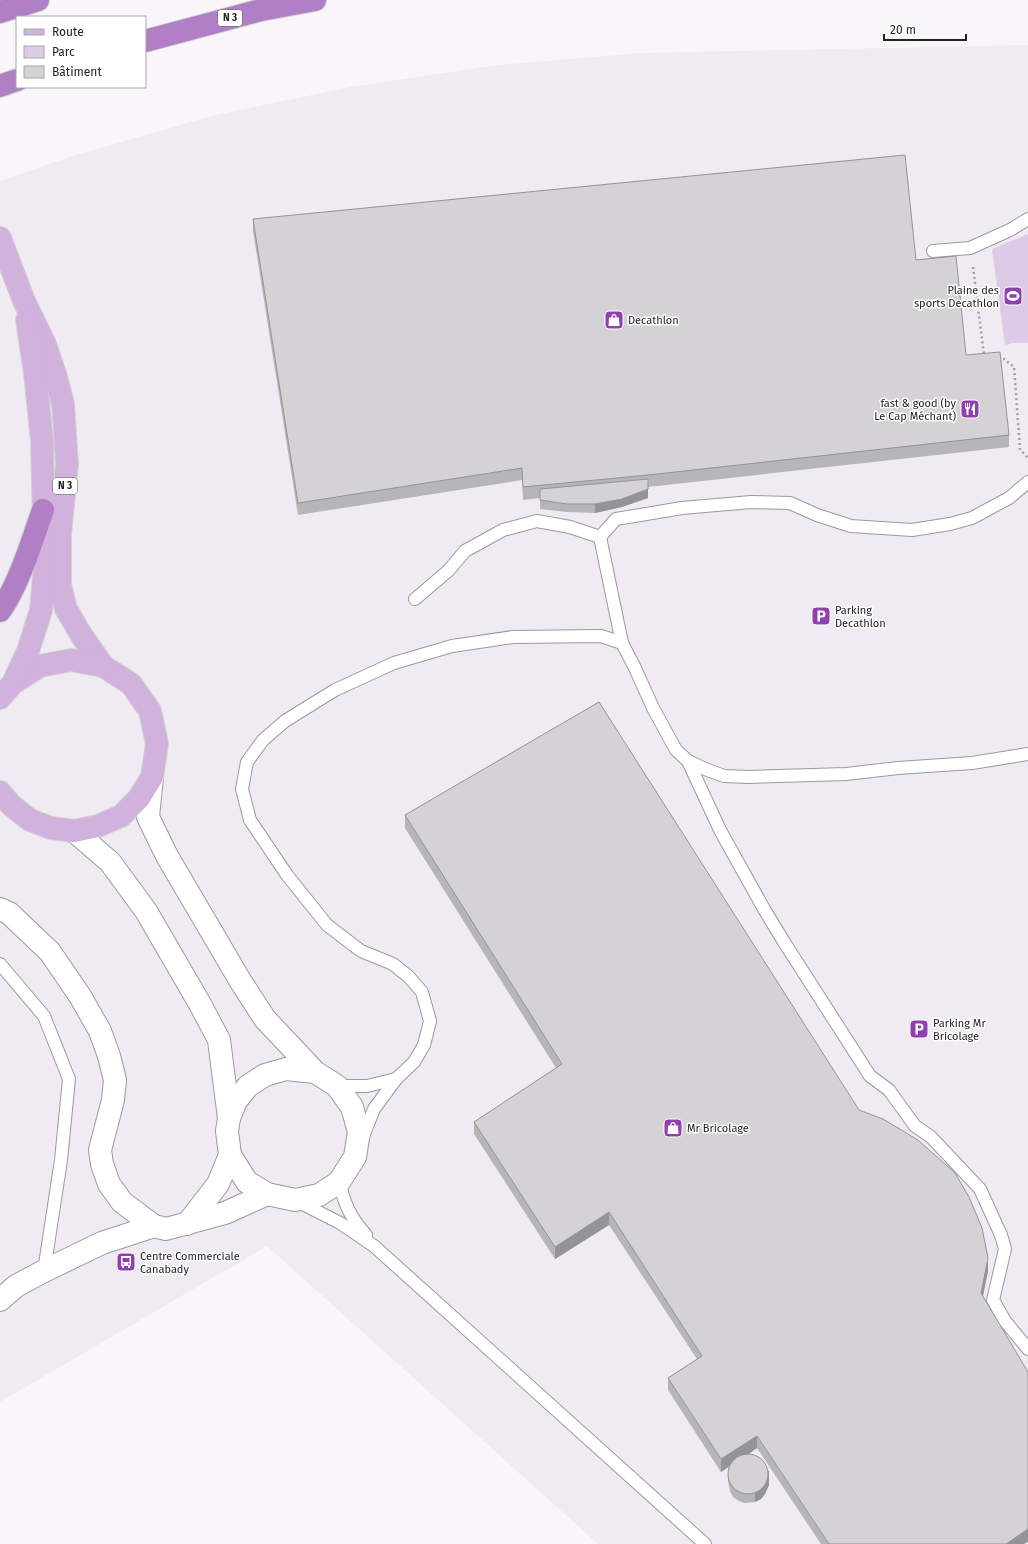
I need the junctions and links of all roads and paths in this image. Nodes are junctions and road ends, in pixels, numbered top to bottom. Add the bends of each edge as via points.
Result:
1 (38, 0) edge
2 (315, 0) edge
3 (0, 12) edge
4 (146, 41) edge
5 (16, 80) edge
6 (0, 86) edge
7 (1028, 219) edge
8 (0, 238) edge
9 (970, 248) junction
10 (933, 251) dead end
11 (24, 301) junction
12 (984, 359) edge
13 (991, 359) edge
14 (1028, 458) edge
15 (1028, 482) edge
16 (43, 510) junction
17 (600, 537) junction
18 (415, 599) dead end
19 (0, 611) edge
20 (622, 643) junction
21 (103, 666) junction
22 (6, 691) edge
23 (1028, 754) edge
24 (688, 761) junction
25 (152, 777) junction
26 (0, 792) edge
27 (74, 831) junction
28 (0, 909) edge
29 (0, 964) edge
30 (315, 1072) junction
31 (396, 1079) junction
32 (337, 1086) junction
33 (229, 1118) junction
34 (230, 1155) junction
35 (355, 1157) junction
36 (338, 1182) junction
37 (267, 1194) junction
38 (295, 1200) junction
39 (187, 1224) junction
40 (154, 1226) junction
41 (374, 1246) junction
42 (44, 1271) junction
43 (5, 1292) edge
44 (1028, 1349) edge
45 (705, 1544) edge

1 - 3 highway
2 - 4 highway, N 3 via 261,10
5 - 6 highway
7 - 9 lane
8 - 11 main road, N 3
9 - 10 lane
9 - 12 path
11 - 16 main road, N 3 via 42,441
11 - 21 main road, N 3 via 45,344 63,404 66,464 60,534 60,585 66,608
13 - 14 path via 1004,358 1014,367 1020,449
15 - 17 lane via 1010,498 972,518 912,530 851,526 790,503 751,502 682,508 616,518
16 - 19 highway, N 3 via 17,577
16 - 22 main road via 45,566 41,610 28,651
17 - 18 lane via 570,526 537,521 503,530 465,551 448,571
17 - 20 lane
20 - 24 lane via 656,715 676,750
20 - 31 lane via 601,636 513,637 452,646 394,663 335,690 285,721 263,740 246,762 242,789 250,820 287,875 327,925 361,951 393,964 422,992 430,1021 424,1045 414,1062
21 - 22 main road via 71,660 40,666
21 - 25 main road via 131,684 150,712 157,744
23 - 24 lane via 972,763 846,774 749,777 724,776
24 - 44 lane via 720,830 761,903 870,1076 889,1090 915,1126 931,1137 980,1189 1005,1249 993,1300 1005,1321
25 - 27 main road via 139,798 121,816 98,826
25 - 30 street via 148,817 167,856 265,1019
26 - 27 main road via 12,806 30,820 51,828
27 - 33 street via 110,862 146,911 200,1004 219,1040
28 - 40 street via 9,913 50,952 100,1031 115,1080 100,1150 102,1164 109,1184 122,1202
29 - 42 lane via 44,1016 69,1079 61,1160
30 - 32 street
30 - 33 street via 286,1069 266,1075 248,1086 236,1101
31 - 32 lane via 367,1086
31 - 35 lane via 374,1109
32 - 35 street via 352,1107 359,1132
33 - 34 street via 227,1131
34 - 37 street via 247,1182
34 - 39 street via 218,1184
35 - 36 street
36 - 38 street via 319,1195
36 - 41 lane via 353,1220
37 - 38 street
37 - 39 street via 225,1213
38 - 41 lane via 340,1223
39 - 40 street via 166,1229
40 - 42 street via 102,1243
41 - 45 lane
42 - 43 street

